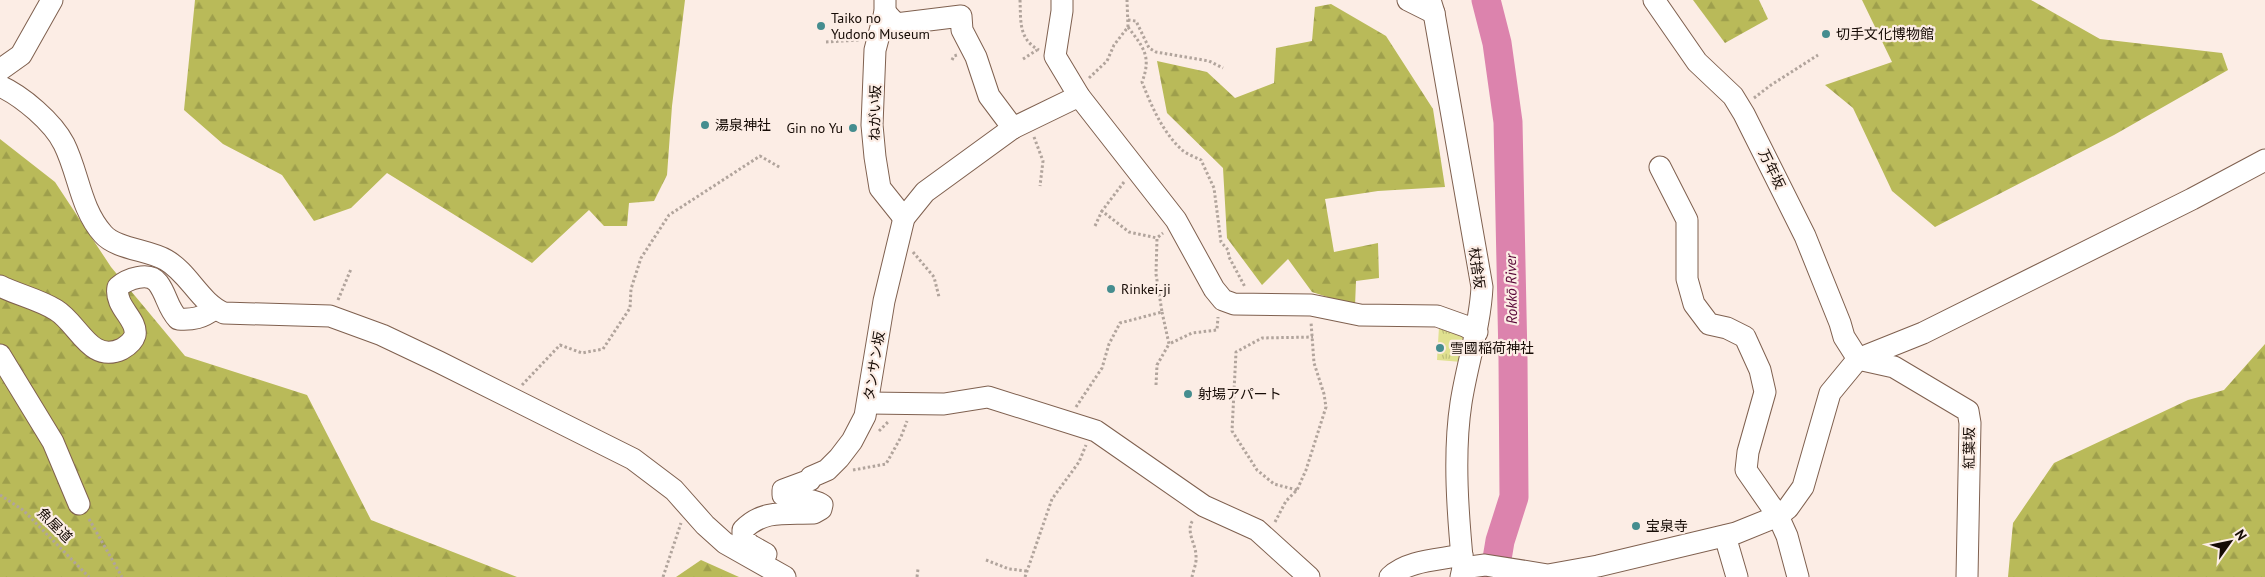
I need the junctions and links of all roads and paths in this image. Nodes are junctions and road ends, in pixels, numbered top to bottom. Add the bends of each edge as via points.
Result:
1 (52, 0) edge
2 (1020, 0) edge
3 (1062, 0) edge
4 (1127, 0) edge
5 (1408, 0) edge
6 (1654, 0) edge
7 (885, 6) edge
8 (1432, 6) edge
9 (1128, 20) junction
10 (1128, 27) junction
11 (878, 38) junction
12 (826, 42) dead end
13 (1046, 53) junction
14 (1818, 55) dead end
15 (1023, 59) dead end
16 (1223, 68) dead end
17 (0, 70) edge
18 (0, 86) edge
19 (1077, 93) junction
20 (1744, 114) junction
21 (1019, 125) junction
22 (2265, 160) edge
23 (1136, 167) junction
24 (781, 168) dead end
25 (1660, 168) dead end
26 (1040, 186) dead end
27 (1102, 211) junction
28 (1176, 220) junction
29 (1094, 226) dead end
30 (901, 228) junction
31 (1157, 238) junction
32 (351, 269) dead end
33 (0, 286) edge
34 (939, 297) dead end
35 (1223, 300) junction
36 (1265, 304) junction
37 (1311, 305) junction
38 (214, 309) junction
39 (1162, 312) junction
40 (330, 316) junction
41 (1477, 332) junction
42 (1313, 337) junction
43 (1169, 344) junction
44 (0, 355) edge
45 (1858, 359) junction
46 (1156, 386) dead end
47 (510, 398) junction
48 (869, 403) junction
49 (914, 404) junction
50 (1085, 428) junction
51 (870, 467) dead end
52 (1297, 490) junction
53 (0, 495) edge
54 (79, 504) joint
55 (1204, 506) junction
56 (1778, 516) junction
57 (677, 533) dead end
58 (1725, 536) junction
59 (1266, 537) junction
60 (986, 560) dead end
61 (1462, 566) edge
62 (918, 570) dead end
63 (1027, 571) junction
64 (783, 576) edge
65 (1548, 576) edge
66 (89, 577) edge
67 (122, 577) edge
68 (663, 577) edge
69 (917, 577) edge
70 (1024, 577) edge
71 (1192, 577) edge
72 (1309, 577) edge
73 (1390, 577) edge
74 (1737, 577) edge
75 (1798, 577) edge
76 (1967, 577) edge

1 - 17 street via 21,55
2 - 13 path via 1020,27
3 - 13 street via 1062,11
4 - 9 path
5 - 8 street
6 - 20 street, 万年坂 via 1697,62 1733,96
7 - 11 street, ねがい坂
7 - 21 street via 896,24 960,16 962,30 976,56 989,96
8 - 41 street, 杖捨坂 via 1482,287
9 - 10 path
9 - 16 path via 1136,21 1150,48 1156,52 1209,61
10 - 19 path via 1107,61
10 - 36 path via 1143,47 1146,69 1142,82 1149,99 1166,131 1182,150 1201,160 1214,188 1221,242 1228,250 1243,285 1252,295 1265,298
11 - 12 path
11 - 30 street, ねがい坂 via 872,125 875,157 880,188
13 - 15 path
13 - 19 street
14 - 20 path via 1755,97
18 - 38 street via 33,108 64,143 84,205 104,236 164,259 176,267
19 - 21 street, タンサン坂
19 - 23 street
20 - 45 street, 万年坂 via 1805,236 1844,337
21 - 26 path via 1039,146 1043,161
21 - 30 street, タンサン坂 via 925,192
22 - 45 street via 1923,333
23 - 27 path
23 - 28 street
24 - 47 path via 760,156 669,215 641,258 631,289 630,308 604,349 582,353 560,345
25 - 56 street via 1686,220 1687,279 1694,304 1709,324 1746,337 1760,370 1765,392 1746,470
27 - 29 path
27 - 31 path via 1129,232
28 - 31 path
28 - 35 street
30 - 34 path via 934,277
30 - 48 street, タンサン坂 via 884,300
31 - 39 path via 1156,274
32 - 40 path
33 - 38 street via 57,310 96,351 107,353 122,349 132,342 135,335 116,295 118,287 125,281 142,277 152,279 178,319 203,317
35 - 36 street via 1234,304
35 - 43 path via 1219,308 1218,330 1192,333
36 - 37 street
37 - 41 street via 1360,315 1437,316
37 - 42 path
38 - 40 street via 224,313
39 - 43 path
39 - 50 path via 1120,323 1102,368 1075,409
40 - 47 street via 382,335
41 - 61 street, 杖捨坂 via 1461,404 1457,478
42 - 52 path via 1314,364 1326,407
42 - 52 path via 1262,338 1236,352 1232,431 1257,470 1274,484
43 - 46 path via 1157,365
44 - 54 street via 53,442
45 - 56 street via 1830,393 1803,487
45 - 76 street, 紅葉坂 via 1894,368 1968,411
47 - 64 street via 640,464 674,490 725,544
48 - 49 street
48 - 64 street, タンサン坂 via 856,434 827,470 783,490 783,495 795,500 818,502 821,509 814,513 765,515 750,522 743,530 743,538 750,545 781,562
49 - 50 street via 944,404 988,397
49 - 51 path via 886,464
50 - 55 street via 1147,465
50 - 63 path via 1079,462 1052,499
52 - 59 path via 1286,501
53 - 66 path, 魚屋道 via 24,510
54 - 67 path, 魚屋道
55 - 59 street via 1242,522
55 - 71 path via 1191,523 1190,533 1197,557
56 - 58 street
56 - 75 street
57 - 68 path
58 - 65 street
58 - 74 street
59 - 72 street
60 - 63 path via 1009,569
61 - 65 street via 1485,565
61 - 73 street via 1415,564 1397,570
62 - 69 path
63 - 70 path

